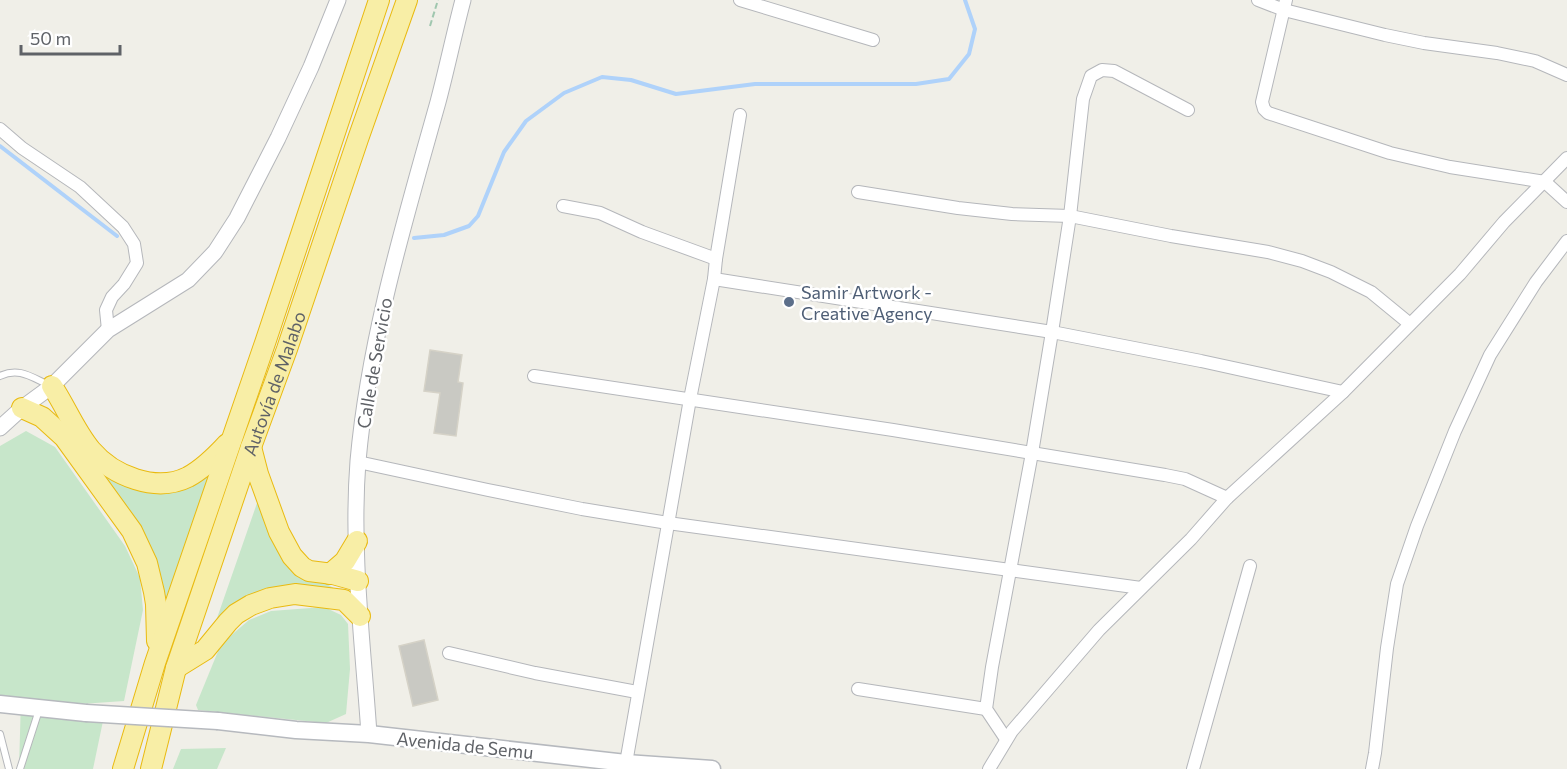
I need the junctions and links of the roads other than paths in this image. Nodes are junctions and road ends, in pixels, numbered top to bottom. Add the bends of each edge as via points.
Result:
1 (338, 0) edge
2 (379, 0) edge
3 (407, 0) edge
4 (463, 0) edge
5 (740, 0) edge
6 (1258, 0) edge
7 (768, 4) edge
8 (1285, 5) edge
9 (873, 40) dead end
10 (1567, 75) edge
11 (1188, 110) dead end
12 (740, 115) dead end
13 (0, 129) edge
14 (1567, 158) edge
15 (1545, 182) junction
16 (858, 192) dead end
17 (1567, 202) edge
18 (563, 206) dead end
19 (1070, 216) junction
20 (1567, 241) edge
21 (716, 259) junction
22 (714, 279) junction
23 (1410, 324) junction
24 (108, 330) junction
25 (1052, 332) junction
26 (0, 376) edge
27 (534, 376) dead end
28 (52, 386) junction
29 (1344, 392) junction
30 (690, 399) junction
31 (22, 408) junction
32 (0, 428) edge
33 (233, 438) junction
34 (251, 447) junction
35 (1032, 453) junction
36 (358, 462) junction
37 (1227, 498) junction
38 (668, 523) junction
39 (357, 541) junction
40 (1250, 566) dead end
41 (1010, 570) junction
42 (330, 574) junction
43 (358, 581) junction
44 (1141, 588) junction
45 (360, 616) junction
46 (449, 653) dead end
47 (155, 663) junction
48 (176, 668) junction
49 (858, 689) dead end
50 (638, 692) junction
51 (0, 704) edge
52 (40, 708) junction
53 (986, 709) junction
54 (0, 734) edge
55 (369, 734) junction
56 (1006, 739) junction
57 (626, 763) junction
58 (9, 769) edge
59 (20, 769) edge
60 (123, 769) edge
61 (151, 769) edge
62 (712, 769) edge
63 (989, 769) edge
64 (1193, 769) edge
65 (1372, 769) edge

1 - 24 street via 278,138 215,252 188,280
2 - 33 highway, Autovía de Malabo
3 - 34 highway, Autovía de Malabo
4 - 36 street, Calle de Servicio via 386,294
5 - 7 street
6 - 8 street
7 - 9 street
8 - 10 street via 1344,26 1424,43 1497,52 1535,61
8 - 15 street via 1262,102 1268,113 1390,153
11 - 19 street via 1114,71 1102,70 1091,76 1083,99
12 - 21 street
13 - 24 street via 80,187 123,227 135,244 137,263 106,310
14 - 15 street
15 - 17 street
15 - 23 street
16 - 19 street via 958,208
18 - 21 street via 600,213
19 - 23 street via 1302,261 1371,292
19 - 25 street
20 - 65 street via 1490,355 1417,526 1396,584
21 - 22 street
22 - 25 street
22 - 30 street
23 - 29 street
24 - 28 street
25 - 29 street
25 - 35 street
26 - 28 lane via 23,373
27 - 30 street
28 - 31 street
28 - 33 highway via 92,451 115,471 141,481 167,483 186,478 209,463
29 - 37 street
30 - 35 street
30 - 38 street
31 - 32 street
31 - 47 highway via 42,417 64,437 137,542 147,563 156,604
33 - 47 highway, Autovía de Malabo
34 - 42 highway via 279,532 292,556 309,571
34 - 48 highway, Autovía de Malabo
35 - 37 street via 1185,479
35 - 41 street
36 - 38 street
36 - 39 street, Calle de Servicio
37 - 44 street
38 - 41 street
38 - 50 street
39 - 42 highway via 345,561
39 - 43 street, Calle de Servicio
40 - 64 street
41 - 44 street
41 - 53 street
42 - 43 highway
43 - 45 street, Calle de Servicio
44 - 56 street via 1099,630
45 - 48 highway via 344,600 295,594 270,598 236,614 205,650
45 - 55 street, Calle de Servicio
46 - 50 street
47 - 60 highway, Autovía de Malabo
48 - 61 highway, Autovía de Malabo
49 - 53 street
50 - 57 street
51 - 52 main road, Avenida de Semu
52 - 55 main road, Avenida de Semu, bridge
52 - 59 lane
53 - 56 street
54 - 58 lane
55 - 57 main road, Avenida de Semu
56 - 63 street
57 - 62 main road, Avenida de Semu

